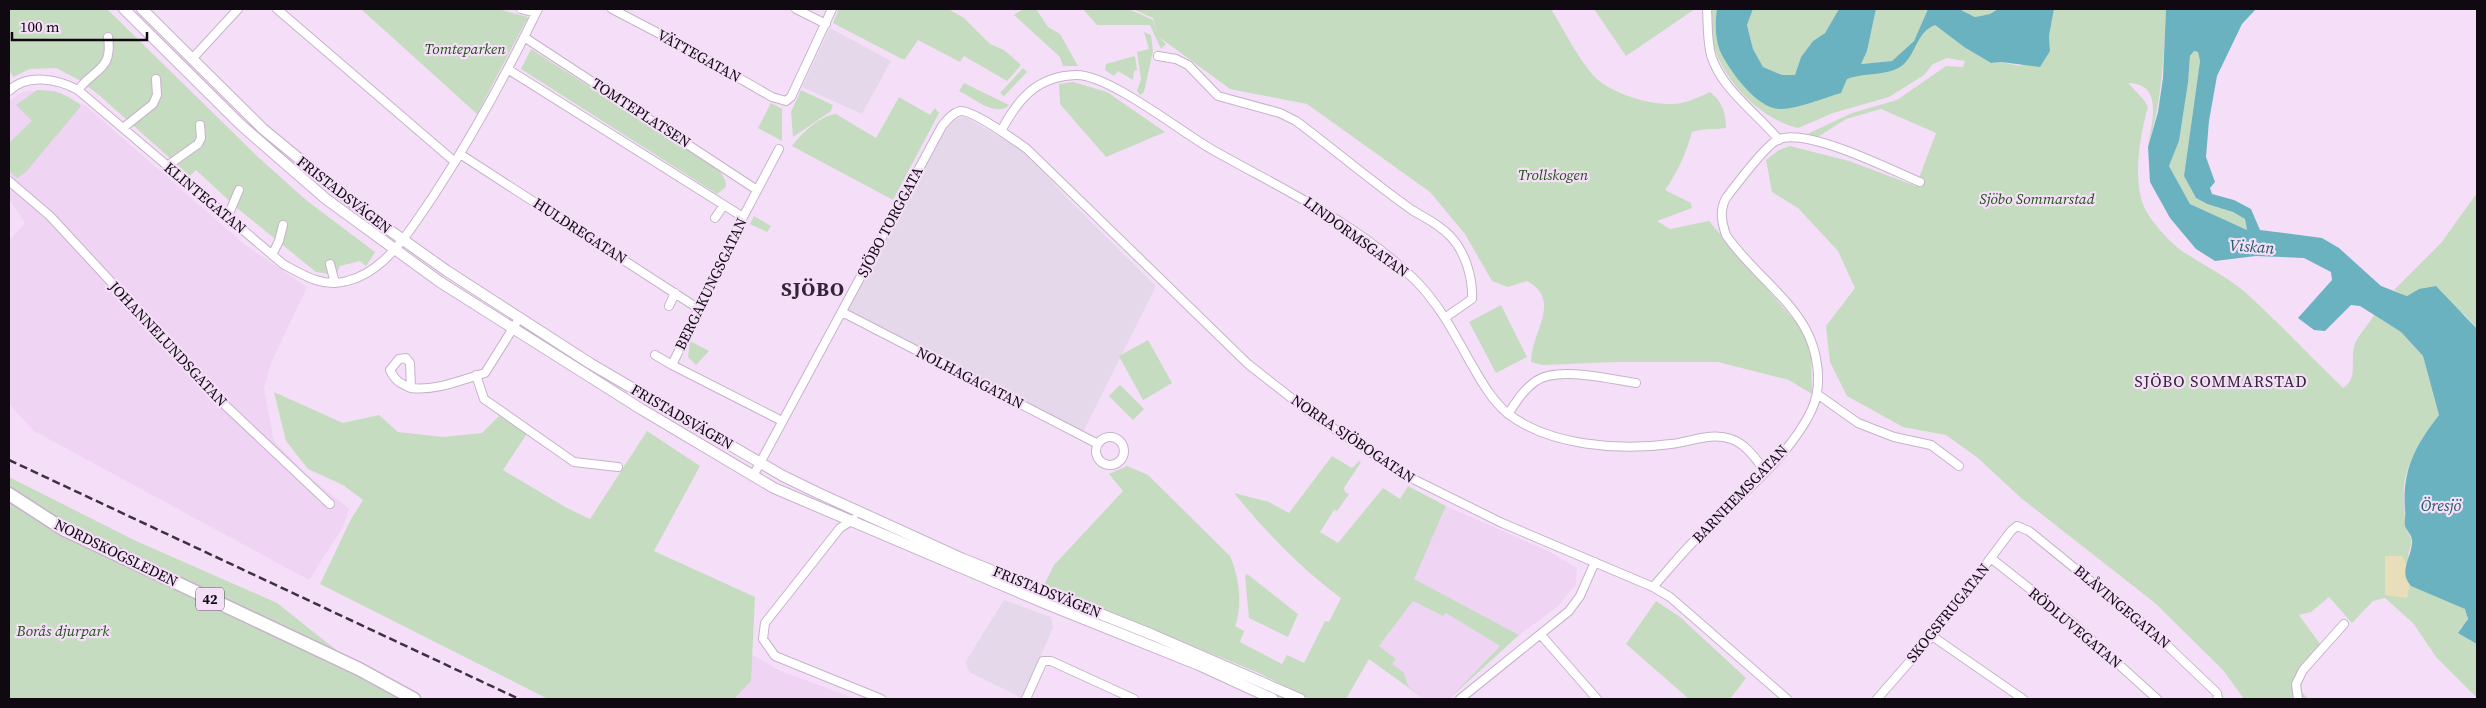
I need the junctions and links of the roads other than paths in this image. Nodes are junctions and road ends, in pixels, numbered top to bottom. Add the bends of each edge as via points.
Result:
1 (124, 9) edge
2 (142, 9) edge
3 (238, 9) edge
4 (276, 9) edge
5 (521, 9) edge
6 (612, 9) edge
7 (796, 9) edge
8 (832, 9) edge
9 (1708, 9) edge
10 (537, 11) edge
11 (826, 24) junction
12 (108, 37) dead end
13 (524, 37) junction
14 (1158, 56) dead end
15 (192, 59) junction
16 (509, 70) junction
17 (156, 79) dead end
18 (78, 90) junction
19 (9, 91) edge
20 (965, 112) joint
21 (200, 125) dead end
22 (123, 128) junction
23 (1001, 131) junction
24 (1778, 140) junction
25 (779, 149) dead end
26 (460, 154) junction
27 (456, 162) junction
28 (167, 166) junction
29 (9, 181) edge
30 (1920, 182) dead end
31 (239, 190) dead end
32 (757, 190) junction
33 (724, 204) junction
34 (743, 217) junction
35 (227, 218) junction
36 (715, 218) dead end
37 (283, 225) dead end
38 (401, 239) junction
39 (394, 248) junction
40 (272, 255) junction
41 (330, 264) dead end
42 (673, 280) dead end
43 (335, 283) junction
44 (667, 288) junction
45 (675, 294) junction
46 (668, 306) dead end
47 (699, 309) junction
48 (842, 312) junction
49 (520, 317) junction
50 (1446, 318) junction
51 (513, 328) junction
52 (655, 356) dead end
53 (672, 364) junction
54 (476, 375) junction
55 (1636, 383) dead end
56 (412, 388) dead end
57 (1817, 394) junction
58 (1508, 414) junction
59 (782, 421) junction
60 (1098, 444) dead end
61 (760, 462) junction
62 (1959, 466) dead end
63 (618, 467) dead end
64 (1765, 471) junction
65 (753, 476) junction
66 (9, 494) edge
67 (330, 504) dead end
68 (862, 514) junction
69 (850, 521) junction
70 (2017, 526) joint
71 (1992, 559) junction
72 (1595, 562) junction
73 (1653, 587) junction
74 (2344, 624) dead end
75 (1541, 635) junction
76 (1932, 636) junction
77 (2012, 696) edge
78 (414, 699) edge
79 (881, 699) edge
80 (1026, 699) edge
81 (1134, 699) edge
82 (1273, 699) edge
83 (1300, 699) edge
84 (1460, 699) edge
85 (1598, 699) edge
86 (1787, 699) edge
87 (1877, 699) edge
88 (2023, 699) edge
89 (2157, 699) edge
90 (2218, 699) edge
91 (2298, 699) edge

1 - 39 street, FRISTADSVÄGEN via 240,125 285,165
2 - 15 street, FRISTADSVÄGEN
3 - 15 street
4 - 27 street
5 - 10 street
6 - 11 street, VÄTTEGATAN via 786,101 791,97
7 - 11 street
8 - 11 street
9 - 24 street via 1707,32 1712,57 1726,82
10 - 13 street, KLINTEGATAN
12 - 18 street via 110,54 107,63
13 - 16 street, KLINTEGATAN
13 - 32 street, TOMTEPLATSEN
14 - 50 street via 1188,65 1218,96 1280,113 1296,121 1451,237 1463,256 1473,286 1472,299
15 - 38 street, FRISTADSVÄGEN via 269,134
16 - 26 street, KLINTEGATAN
16 - 33 street
17 - 22 street via 154,104
18 - 19 street, KLINTEGATAN via 58,81 46,80 23,83
18 - 22 street, KLINTEGATAN
20 - 23 street, NORRA SJÖBOGATAN
20 - 48 street, SJÖBO TORGGATA via 954,113 942,126
21 - 28 street via 198,144
22 - 28 street, KLINTEGATAN
23 - 50 street, LINDORMSGATAN via 1026,94 1050,78 1078,75 1103,81 1211,148 1296,194 1356,233 1414,278
23 - 72 street, NORRA SJÖBOGATAN via 1027,149 1248,364 1313,415 1411,478
24 - 30 street via 1791,138 1843,149
24 - 57 street, BARNHEMSGATAN via 1726,198 1722,221 1726,236 1734,247 1804,327 1815,354
25 - 32 street, BERGAKUNGSGATAN
26 - 27 street, KLINTEGATAN
26 - 44 street, HULDREGATAN
27 - 38 street, KLINTEGATAN
28 - 35 street, KLINTEGATAN
29 - 67 street, JOHANNELUNDSGATAN via 50,216 226,406
31 - 35 street
32 - 34 street, BERGAKUNGSGATAN
33 - 34 street
33 - 36 street
34 - 47 street, BERGAKUNGSGATAN
35 - 40 street, KLINTEGATAN
37 - 40 street
38 - 39 street, KLINTEGATAN
38 - 49 street, FRISTADSVÄGEN
39 - 43 street, KLINTEGATAN via 370,271
39 - 51 street, FRISTADSVÄGEN via 440,282
40 - 43 street, KLINTEGATAN via 314,280
41 - 43 street
42 - 44 street
44 - 45 street, HULDREGATAN
45 - 46 street
45 - 47 street, HULDREGATAN
47 - 53 street, BERGAKUNGSGATAN
48 - 59 street, SJÖBO TORGGATA
48 - 60 street, NOLHAGAGATAN
49 - 51 street
49 - 61 street, FRISTADSVÄGEN via 591,364
50 - 58 street, LINDORMSGATAN via 1488,394
51 - 54 street via 485,372
51 - 65 street, FRISTADSVÄGEN
52 - 53 street
53 - 59 street, BERGAKUNGSGATAN
54 - 56 street via 435,387
54 - 63 street via 484,399 574,462
55 - 58 street via 1547,375 1529,386
57 - 62 street via 1858,423 1894,437 1931,444
57 - 64 street, BARNHEMSGATAN via 1812,410 1789,445
58 - 64 street, LINDORMSGATAN via 1540,431 1580,443 1644,447 1712,437 1728,438 1747,449
59 - 61 street, SJÖBO TORGGATA
61 - 65 street, SJÖBO TORGGATA
61 - 68 street, FRISTADSVÄGEN
64 - 73 street, BARNHEMSGATAN
65 - 69 street, FRISTADSVÄGEN
66 - 78 main road, NORDSKOGSLEDEN / 42 via 63,529 350,665
68 - 69 street
68 - 83 street, FRISTADSVÄGEN
69 - 79 street via 840,528 765,623 763,639 775,656
69 - 82 street, FRISTADSVÄGEN via 1199,665
70 - 71 street, SKOGSFRUGATAN
70 - 90 street, BLÅVINGEGATAN via 2030,531 2152,631 2217,693
71 - 76 street, SKOGSFRUGATAN
71 - 89 street, RÖDLUVEGATAN via 2072,622
72 - 73 street, NORRA SJÖBOGATAN
72 - 75 street via 1575,604
73 - 86 street, NORRA SJÖBOGATAN via 1685,609
74 - 91 street via 2303,670 2296,684
75 - 84 street
75 - 85 street
76 - 77 street
76 - 87 street, SKOGSFRUGATAN
77 - 88 street
80 - 81 street via 1043,661 1051,661

